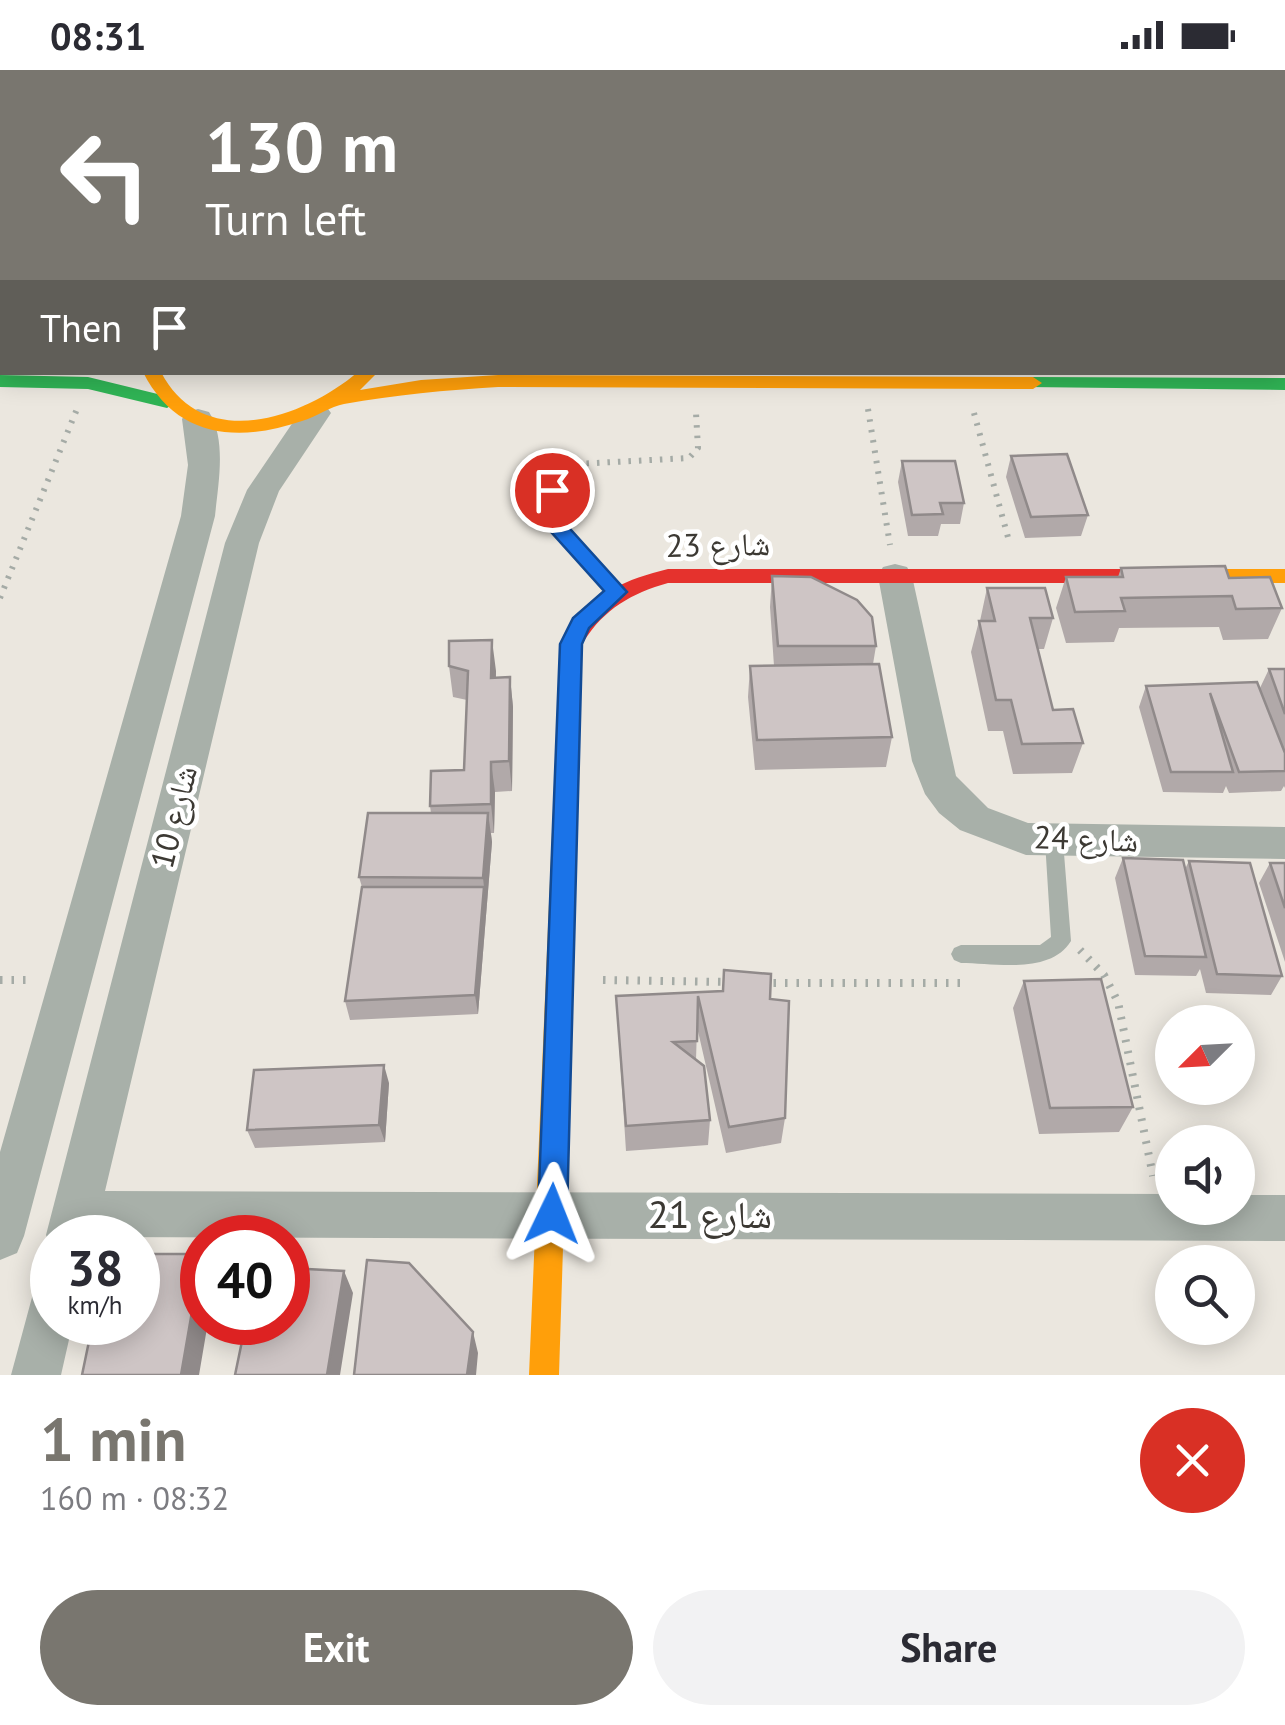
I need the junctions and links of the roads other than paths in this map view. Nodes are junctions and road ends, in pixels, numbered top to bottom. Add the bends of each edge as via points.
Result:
1 (153, 375) edge
2 (365, 375) edge
3 (548, 375) edge
4 (61, 377) edge
5 (0, 381) edge
6 (575, 381) junction
7 (1285, 384) edge
8 (330, 405) junction
9 (183, 410) junction
10 (554, 464) road end
11 (190, 542) junction
12 (242, 543) junction
13 (894, 576) junction
14 (1285, 576) edge
15 (616, 592) junction
16 (1054, 841) junction
17 (1285, 843) edge
18 (961, 954) dead end
19 (124, 1018) junction
20 (58, 1022) junction
21 (552, 1214) junction
22 (76, 1215) edge
23 (1285, 1218) edge
24 (2, 1219) edge
25 (160, 1224) edge
26 (43, 1345) edge
27 (36, 1375) edge
28 (544, 1375) edge

1 - 9 street via 156,387
2 - 8 street
3 - 6 street
4 - 5 street
4 - 9 street
6 - 7 street
6 - 8 street via 460,383
8 - 9 street via 255,426
8 - 12 street, شارع 10 via 278,463
9 - 11 street, شارع 10 via 204,465
10 - 15 lane via 553,523
11 - 12 street
11 - 20 street, شارع 10
12 - 19 street, شارع 10
13 - 14 street, شارع 23
13 - 15 street, شارع 23 via 668,576
13 - 16 street, شارع 24 via 939,782 963,810 998,832
15 - 21 street, شارع 23 via 580,623 571,644
16 - 17 street, شارع 24
16 - 18 lane via 1061,941 1044,954
19 - 20 street
19 - 22 street, شارع 10
20 - 24 street, شارع 10
21 - 23 street, شارع 21
21 - 25 street, شارع 21
21 - 28 street, شارع 23
26 - 27 street

